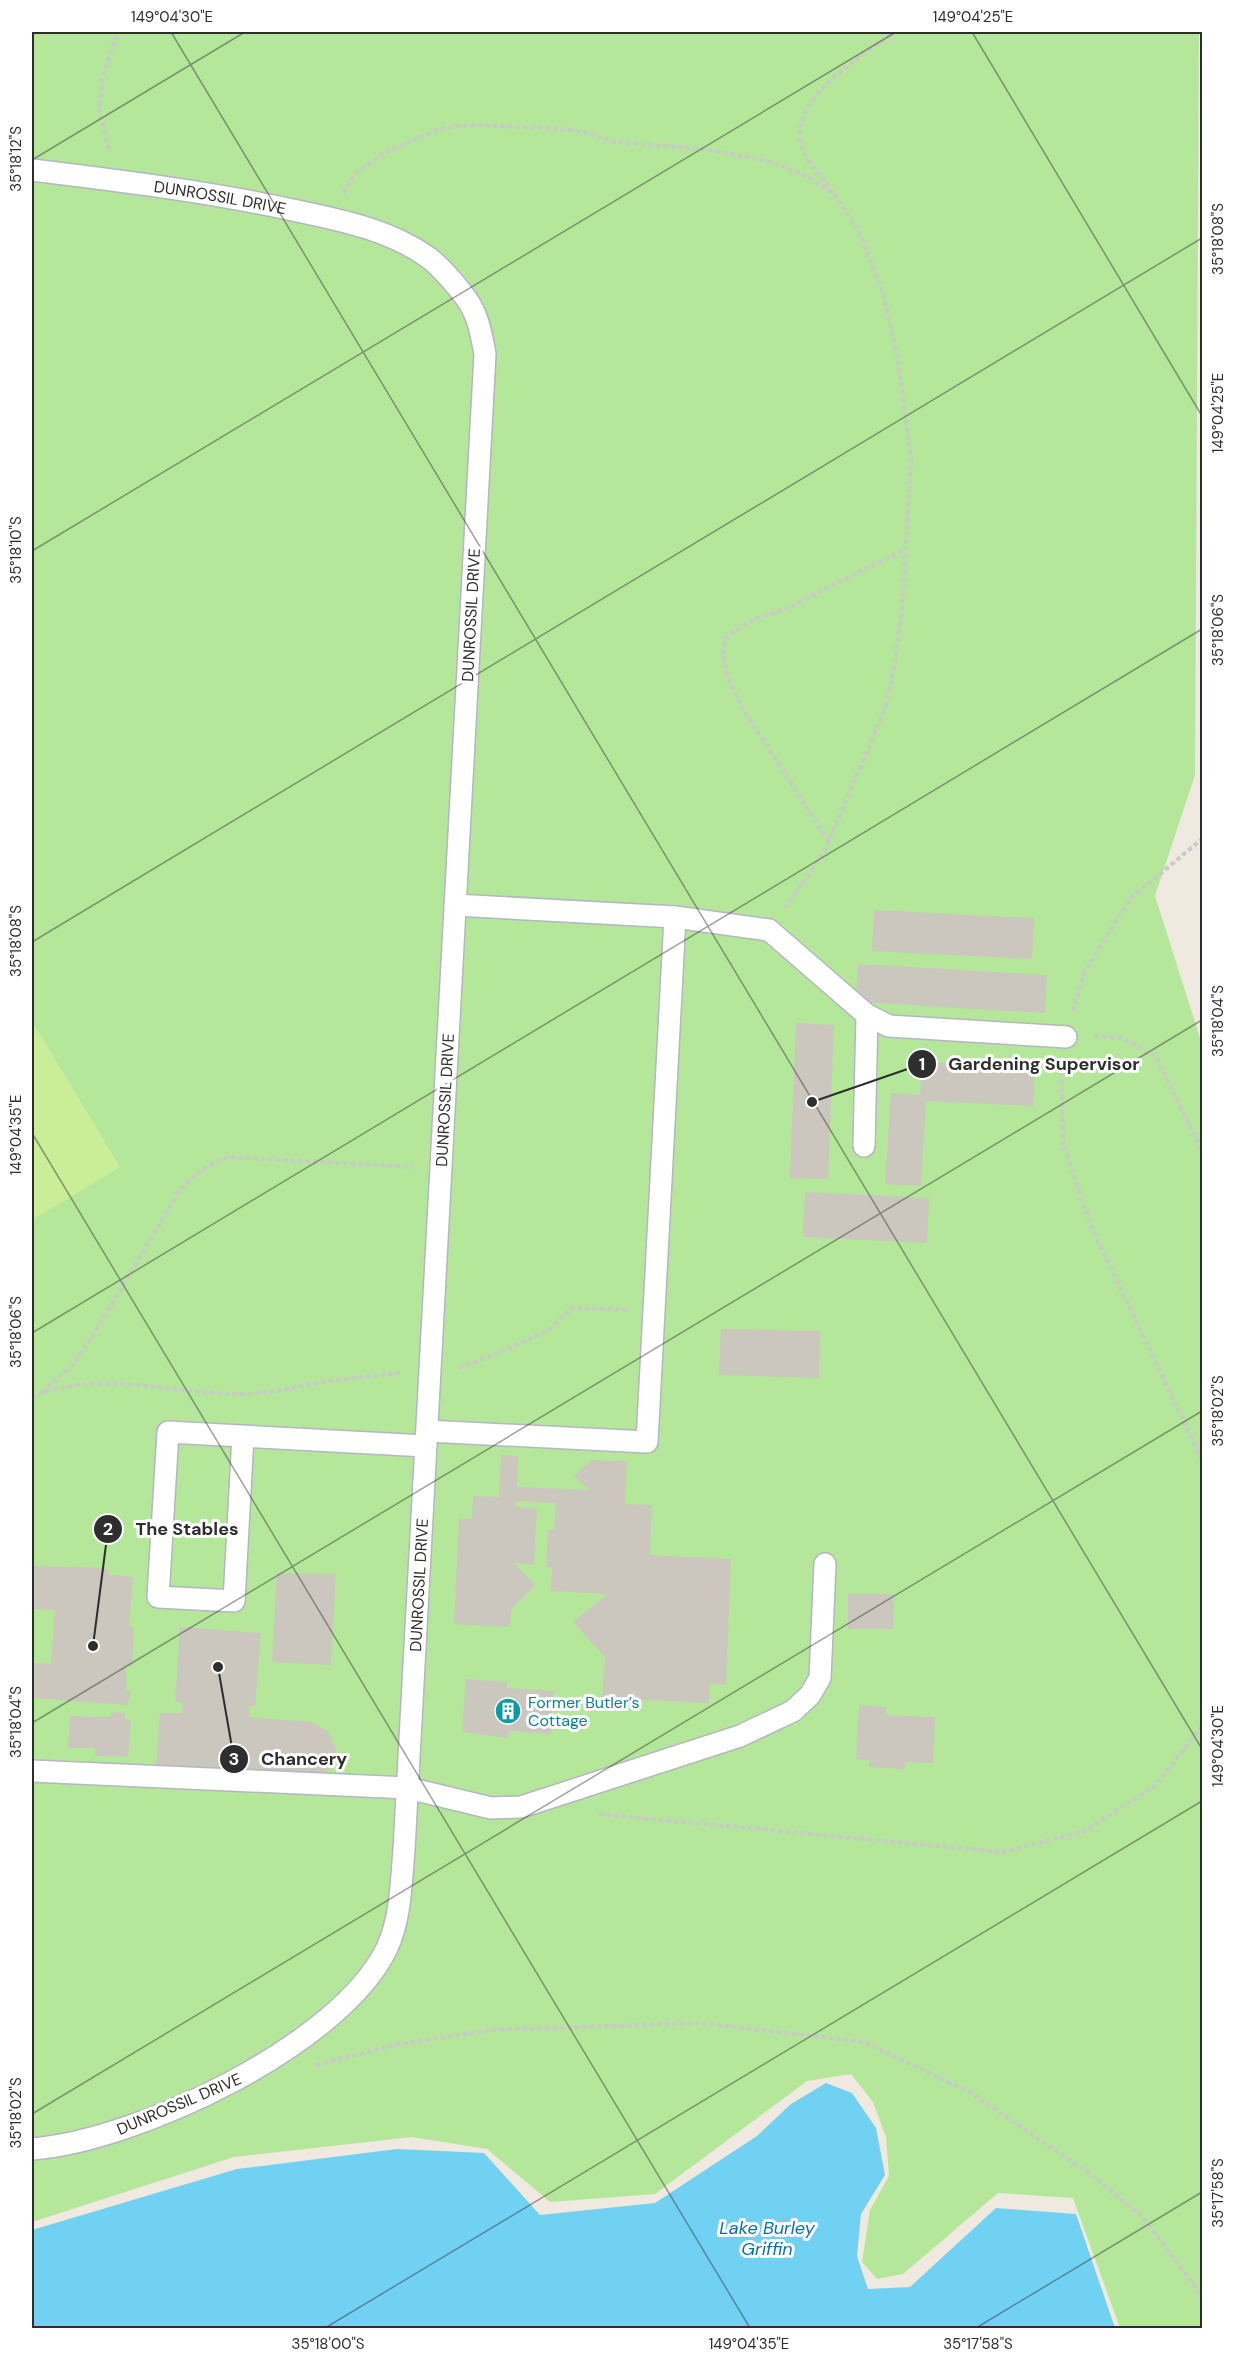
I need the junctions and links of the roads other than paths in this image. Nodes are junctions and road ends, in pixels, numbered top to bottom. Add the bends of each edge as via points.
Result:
1 (32, 170) edge
2 (455, 905) junction
3 (675, 916) junction
4 (867, 1015) junction
5 (1066, 1036) road end
6 (864, 1146) dead end
7 (243, 1436) junction
8 (427, 1439) junction
9 (825, 1564) dead end
10 (32, 1771) edge
11 (408, 1788) junction
12 (32, 2149) edge

1 - 2 lane, DUNROSSIL DRIVE via 217,194 352,223 409,245 431,259 473,308 485,354
2 - 3 lane
2 - 8 lane, DUNROSSIL DRIVE
3 - 4 lane via 769,930
3 - 8 lane via 647,1442
4 - 5 lane via 889,1026
4 - 6 lane
7 - 7 lane via 234,1601 158,1597 168,1432
7 - 8 lane
8 - 11 lane, DUNROSSIL DRIVE
9 - 11 lane via 820,1678 810,1695 793,1711 740,1736 521,1807 491,1808
10 - 11 lane
11 - 12 lane, DUNROSSIL DRIVE via 396,1924 386,1949 363,1984 333,2014 222,2089 119,2131 81,2142

